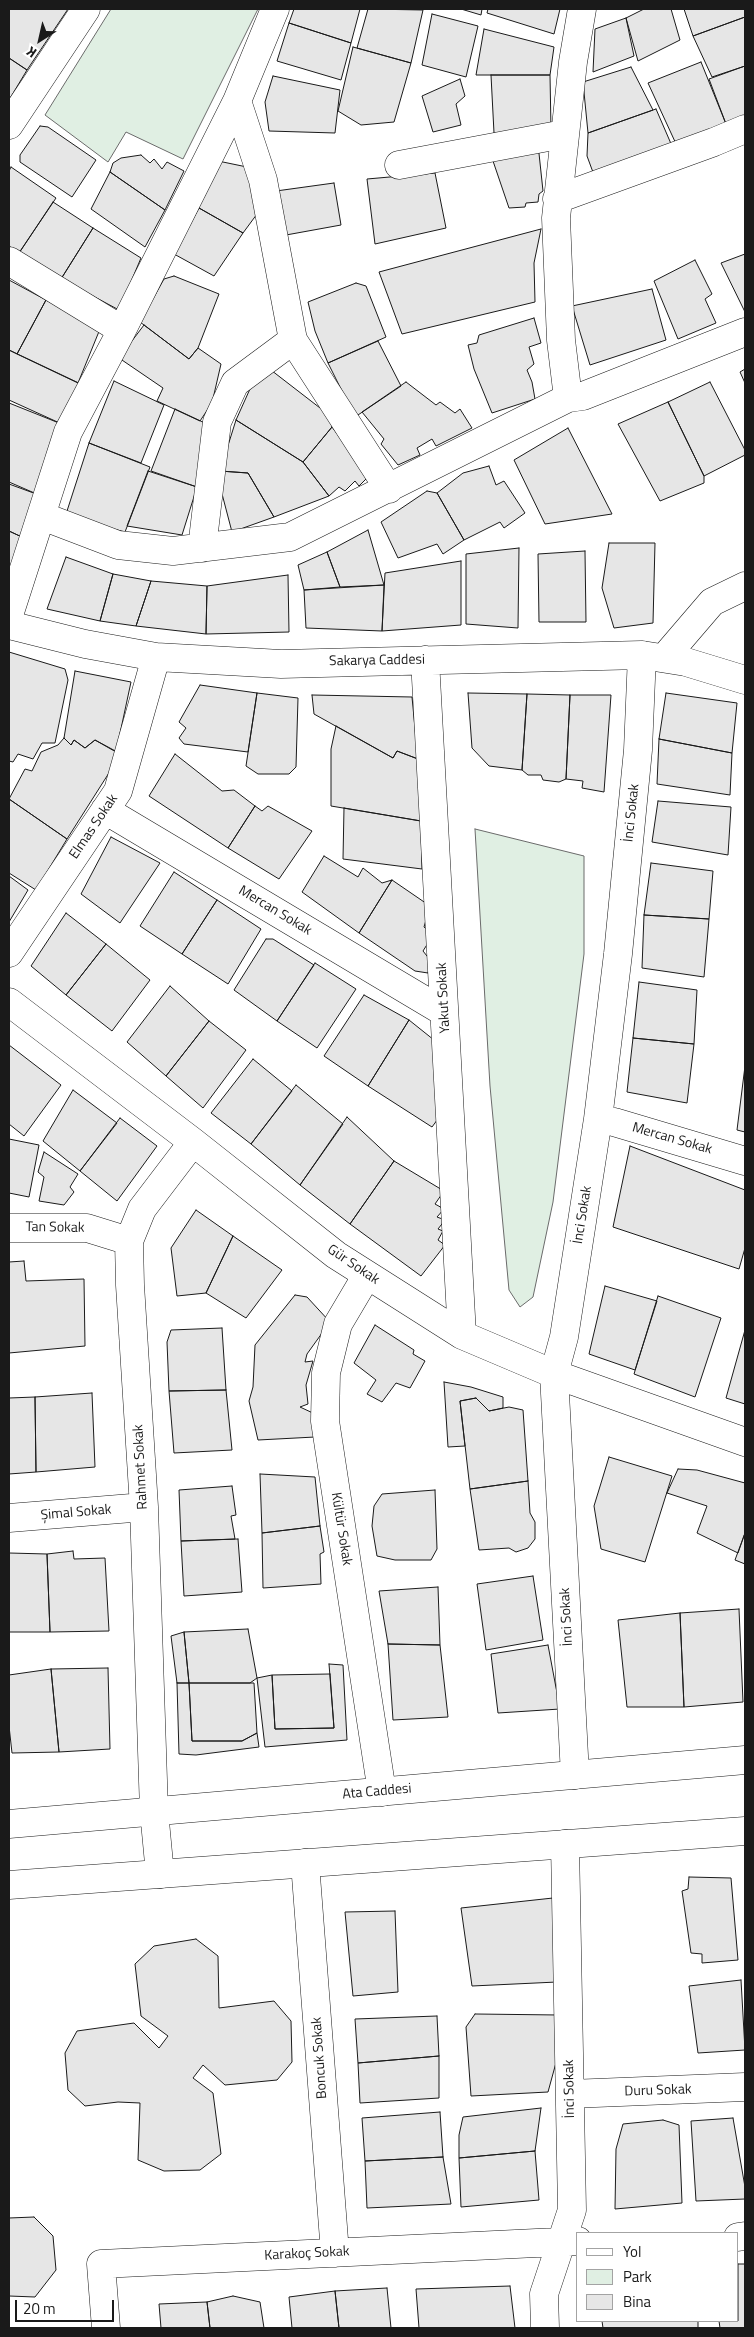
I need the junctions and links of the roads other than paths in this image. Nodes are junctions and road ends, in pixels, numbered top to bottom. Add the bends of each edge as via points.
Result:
1 (86, 9) edge
2 (275, 9) edge
3 (582, 9) edge
4 (237, 101) junction
5 (9, 125) edge
6 (745, 129) edge
7 (564, 134) junction
8 (399, 165) dead end
9 (557, 199) junction
10 (9, 261) edge
11 (122, 330) junction
12 (745, 332) edge
13 (293, 340) junction
14 (568, 398) junction
15 (389, 489) junction
16 (42, 516) junction
17 (202, 548) junction
18 (745, 586) edge
19 (9, 615) edge
20 (9, 625) edge
21 (156, 657) junction
22 (653, 657) junction
23 (425, 660) junction
24 (745, 680) edge
25 (105, 810) junction
26 (9, 953) edge
27 (9, 1002) edge
28 (444, 1012) junction
29 (598, 1120) junction
30 (193, 1142) junction
31 (745, 1161) edge
32 (9, 1228) edge
33 (129, 1241) junction
34 (367, 1274) junction
35 (462, 1335) junction
36 (554, 1374) junction
37 (745, 1442) edge
38 (144, 1507) junction
39 (9, 1518) edge
40 (745, 1760) edge
41 (575, 1775) junction
42 (382, 1792) junction
43 (154, 1812) junction
44 (9, 1824) edge
45 (745, 1831) edge
46 (565, 1844) junction
47 (305, 1863) junction
48 (160, 1874) junction
49 (9, 1885) edge
50 (745, 2087) edge
51 (570, 2094) junction
52 (569, 2242) edge
53 (335, 2253) junction
54 (106, 2328) edge
55 (545, 2328) edge

1 - 5 street
2 - 4 street
3 - 7 street
4 - 11 street
4 - 13 street via 263,180
6 - 9 street
7 - 8 street
7 - 9 street
9 - 14 street via 560,331
10 - 11 street
11 - 16 street via 68,432
12 - 14 street via 583,396
13 - 15 street
13 - 17 street via 236,383 217,422
14 - 15 street
15 - 17 street via 290,537
16 - 17 street via 118,545 173,551
16 - 19 street
18 - 22 street via 712,602
20 - 21 street, Sakarya Caddesi
21 - 23 street, Sakarya Caddesi via 281,664
21 - 25 street, Elmas Sokak via 118,790
22 - 23 street, Sakarya Caddesi
22 - 24 street, Sakarya Caddesi via 686,662
22 - 29 street, İnci Sokak via 638,750
23 - 28 street, Yakut Sokak
25 - 26 street, Elmas Sokak
25 - 28 street, Mercan Sokak
27 - 30 street, Gür Sokak
28 - 35 street, Yakut Sokak
29 - 31 street, Mercan Sokak
29 - 36 street, İnci Sokak via 564,1337
30 - 33 street, Rahmet Sokak via 142,1210
30 - 34 street, Gür Sokak via 336,1255
32 - 33 street, Tan Sokak via 87,1228
33 - 38 street, Rahmet Sokak
34 - 35 street, Gür Sokak
34 - 42 street, Kültür Sokak via 338,1324 326,1373 325,1421
35 - 36 street, Gür Sokak
36 - 37 street, Gür Sokak
36 - 41 street, İnci Sokak
38 - 39 street, Şimal Sokak
38 - 43 street, Rahmet Sokak
40 - 41 street, Ata Caddesi
41 - 42 street, Ata Caddesi
42 - 43 street, Ata Caddesi
43 - 44 street, Ata Caddesi
43 - 48 street, Rahmet Sokak
45 - 46 street
46 - 47 street
46 - 51 street, İnci Sokak
47 - 48 street
47 - 53 street, Boncuk Sokak
48 - 49 street
50 - 51 street, Duru Sokak
51 - 52 street, İnci Sokak via 572,2210
52 - 53 street, Karakoç Sokak
52 - 55 street, İnci Sokak via 544,2294
53 - 54 street, Karakoç Sokak via 101,2264

